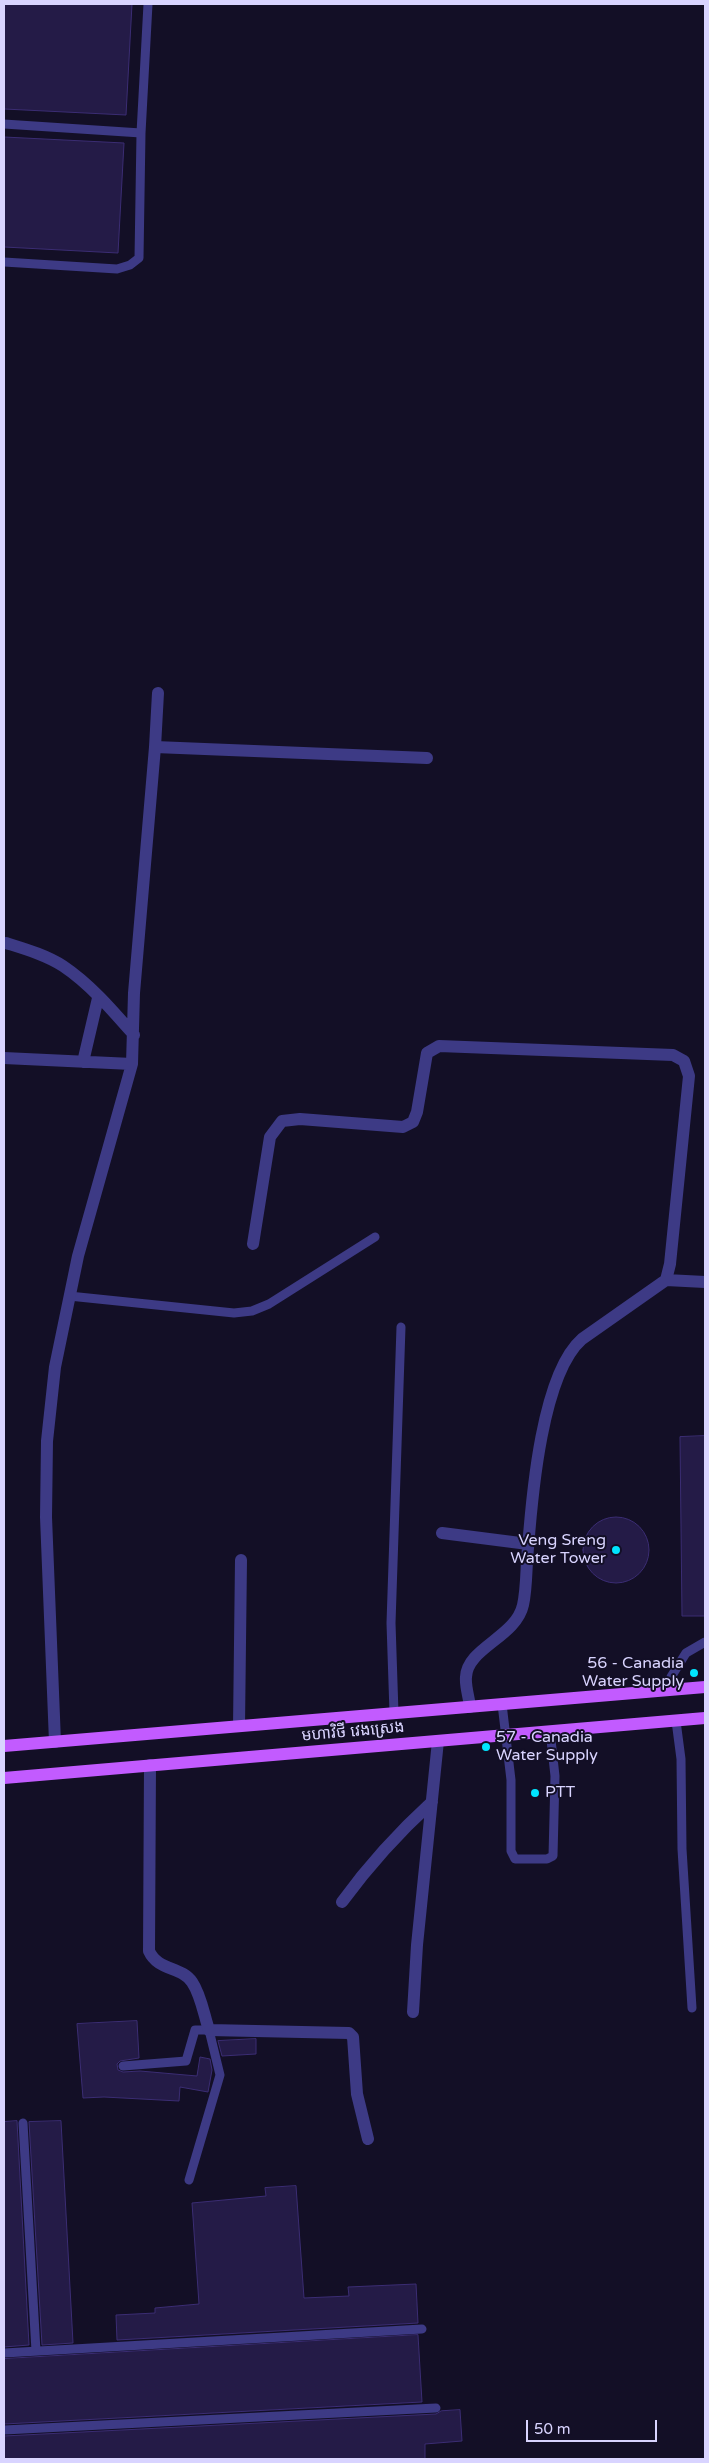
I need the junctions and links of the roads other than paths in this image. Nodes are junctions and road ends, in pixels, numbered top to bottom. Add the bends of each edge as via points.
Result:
1 (148, 4) edge
2 (4, 124) edge
3 (141, 133) junction
4 (4, 262) edge
5 (158, 693) dead end
6 (155, 747) junction
7 (427, 758) dead end
8 (6, 943) dead end
9 (98, 998) junction
10 (134, 1035) junction
11 (4, 1058) edge
12 (83, 1062) junction
13 (132, 1064) junction
14 (374, 1237) dead end
15 (253, 1244) dead end
16 (666, 1280) junction
17 (705, 1282) edge
18 (70, 1296) junction
19 (401, 1327) dead end
20 (442, 1533) dead end
21 (528, 1544) junction
22 (241, 1560) dead end
23 (705, 1642) edge
24 (705, 1687) edge
25 (672, 1690) junction
26 (502, 1704) junction
27 (470, 1707) junction
28 (394, 1713) junction
29 (705, 1718) edge
30 (676, 1721) junction
31 (239, 1726) junction
32 (550, 1731) junction
33 (505, 1735) junction
34 (438, 1741) junction
35 (55, 1742) junction
36 (4, 1746) edge
37 (150, 1766) junction
38 (4, 1778) edge
39 (432, 1802) junction
40 (342, 1902) dead end
41 (692, 2008) dead end
42 (413, 2012) dead end
43 (209, 2030) junction
44 (123, 2066) dead end
45 (23, 2123) dead end
46 (368, 2139) dead end
47 (189, 2180) dead end
48 (422, 2329) dead end
49 (36, 2351) junction
50 (4, 2353) edge
51 (436, 2408) dead end
52 (4, 2430) edge

1 - 3 lane
2 - 3 lane
3 - 4 lane via 139,258 117,270
5 - 6 street
6 - 7 street
6 - 10 street via 134,993
8 - 9 street via 62,965
9 - 10 street
9 - 12 street
10 - 13 street
11 - 12 street
12 - 13 street
13 - 18 street via 78,1256
14 - 18 lane via 269,1304 252,1311 234,1313
15 - 16 street via 270,1137 282,1121 300,1119 402,1127 412,1122 417,1112 427,1053 438,1046 673,1055 684,1061 689,1076
16 - 17 street
16 - 21 street via 582,1339 565,1360 544,1422
18 - 35 street via 55,1367 47,1440 46,1517
19 - 28 lane via 391,1623
20 - 21 street
21 - 27 street via 523,1605 517,1621 470,1664 466,1676
22 - 31 street
23 - 25 lane via 686,1653 671,1677
24 - 25 main road, មហាវិថី វេងស្រេង
25 - 26 main road, មហាវិថី វេងស្រេង
26 - 27 main road, មហាវិថី វេងស្រេង
26 - 33 lane
27 - 28 main road, មហាវិថី វេងស្រេង
28 - 31 main road, មហាវិថី វេងស្រេង
29 - 30 main road, មហាវិថី វេងស្រេង
30 - 32 main road, មហាវិថី វេងស្រេង
30 - 41 lane via 681,1759 682,1849
31 - 35 main road, មហាវិថី វេងស្រេង
32 - 33 main road, មហាវិថី វេងស្រេង
32 - 33 lane via 555,1776 555,1849 553,1856 547,1859 515,1859 512,1856 511,1780
33 - 34 main road, មហាវិថី វេងស្រេង
34 - 37 main road, មហាវិថី វេងស្រេង
34 - 39 street
35 - 36 main road, មហាវិថី វេងស្រេង
37 - 38 main road, មហាវិថី វេងស្រេង
37 - 43 street via 149,1951 160,1965 187,1976 193,1983
39 - 40 street via 370,1864
39 - 42 street
43 - 44 lane via 195,2030 186,2061
43 - 46 street via 349,2033 353,2037 357,2094
43 - 47 lane via 220,2075
45 - 49 lane
48 - 49 lane
49 - 50 lane
51 - 52 lane

